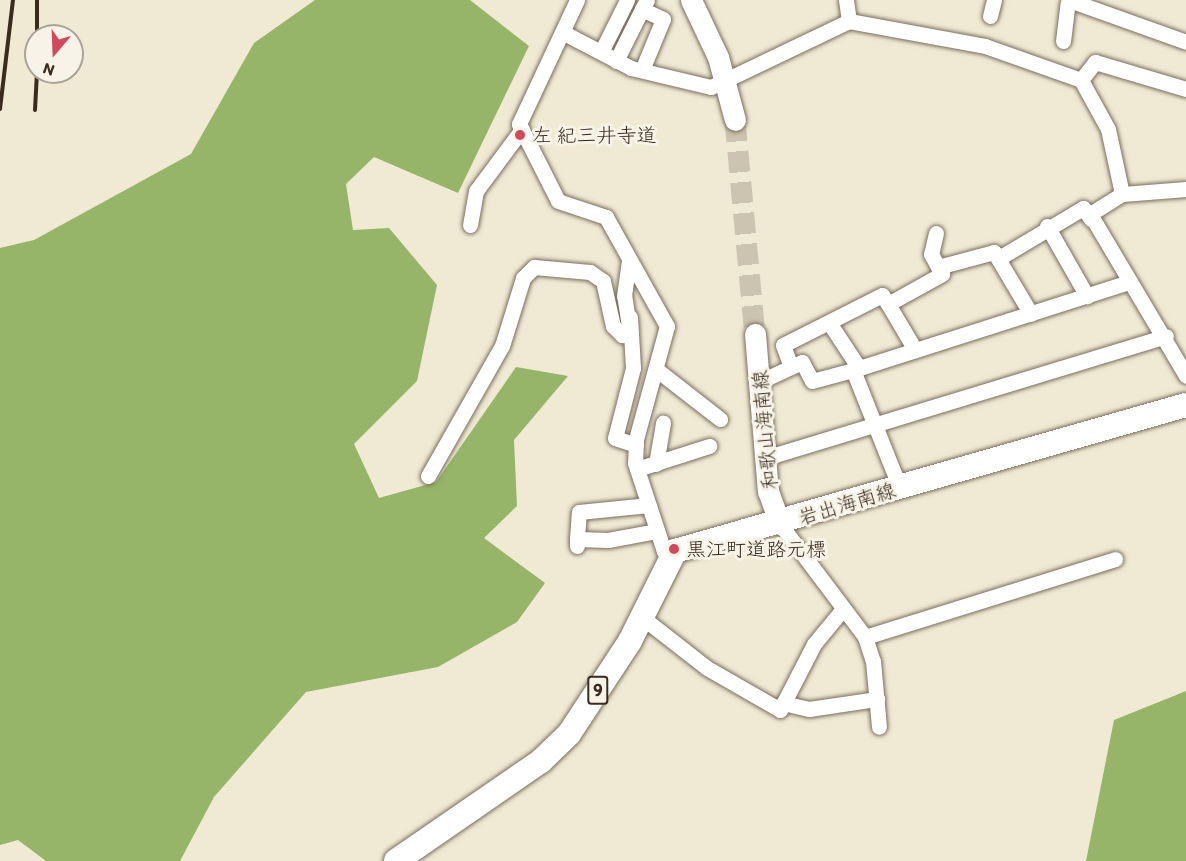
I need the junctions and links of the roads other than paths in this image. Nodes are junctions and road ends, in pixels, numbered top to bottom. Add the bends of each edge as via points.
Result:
1 (577, 0) edge
2 (627, 0) edge
3 (691, 0) edge
4 (846, 0) edge
5 (994, 0) edge
6 (1069, 1) edge
7 (644, 5) edge
8 (990, 16) dead end
9 (849, 21) junction
10 (564, 33) junction
11 (1063, 41) dead end
12 (1186, 42) edge
13 (601, 52) junction
14 (616, 61) junction
15 (642, 70) junction
16 (1081, 80) junction
17 (725, 83) junction
18 (1186, 89) edge
19 (735, 120) tunnel mouth
20 (522, 129) junction
21 (1186, 189) edge
22 (1122, 194) junction
23 (1090, 219) junction
24 (470, 225) dead end
25 (1047, 226) junction
26 (936, 233) dead end
27 (999, 258) junction
28 (629, 262) junction
29 (941, 271) junction
30 (1129, 282) junction
31 (1087, 296) junction
32 (888, 304) junction
33 (627, 312) junction
34 (1031, 314) junction
35 (830, 324) junction
36 (755, 334) tunnel mouth
37 (1175, 341) edge
38 (914, 348) junction
39 (791, 368) junction
40 (856, 369) junction
41 (657, 370) junction
42 (1186, 376) edge
43 (761, 381) junction
44 (1186, 405) edge
45 (720, 419) dead end
46 (663, 423) dead end
47 (871, 426) junction
48 (636, 445) junction
49 (709, 446) dead end
50 (765, 458) junction
51 (656, 464) junction
52 (637, 469) junction
53 (428, 476) dead end
54 (900, 488) junction
55 (649, 505) junction
56 (579, 512) junction
57 (562, 514) dead end
58 (780, 524) junction
59 (657, 531) junction
60 (671, 555) junction
61 (1114, 559) dead end
62 (843, 609) junction
63 (643, 618) junction
64 (865, 637) junction
65 (877, 699) junction
66 (783, 703) junction
67 (879, 727) dead end
68 (396, 861) edge

1 - 10 street
2 - 13 street
3 - 17 main road
4 - 9 street
5 - 8 street
6 - 11 street
6 - 12 street
7 - 14 street
7 - 15 street via 663,19
9 - 16 street via 985,46
9 - 17 street via 829,27
10 - 13 street
10 - 20 street via 523,109
13 - 14 street
14 - 15 street
15 - 17 street via 711,87
16 - 18 street via 1095,62
16 - 22 street via 1108,129
17 - 19 main road
20 - 24 street via 476,191
20 - 28 street via 558,201 606,217
21 - 22 street
22 - 23 street
23 - 25 street via 1083,208
23 - 30 street
25 - 27 street
25 - 31 street
26 - 29 street via 931,254
27 - 29 street via 994,252
27 - 34 street
28 - 33 street
28 - 41 street via 667,326
29 - 32 street
30 - 31 street
30 - 37 street
31 - 34 street
32 - 35 street via 882,296
32 - 38 street
33 - 48 street via 634,325 633,368 615,438
33 - 53 street via 629,326 622,335 612,326 603,281 590,272 534,267 523,278 502,346
34 - 38 street
35 - 39 street via 783,345
35 - 40 street
36 - 43 main road, 和歌山海南線
37 - 42 street
37 - 47 street
38 - 40 street
39 - 40 street via 802,362 812,381
39 - 43 street
40 - 47 street
41 - 45 street
41 - 48 street
43 - 50 main road, 和歌山海南線
44 - 54 main road, 岩出海南線
46 - 51 street
47 - 50 street
47 - 54 street
48 - 52 street
49 - 51 street
50 - 58 main road, 和歌山海南線 via 768,491
51 - 52 street
52 - 55 street
54 - 58 main road, 岩出海南線
55 - 56 street
55 - 59 street
56 - 57 street
56 - 59 street via 577,543
58 - 60 main road, 岩出海南線
58 - 62 street
59 - 60 street
60 - 63 main road, 9
61 - 64 street
62 - 64 street
62 - 66 street via 814,644
63 - 66 street via 745,691 780,710
63 - 68 main road, 9 via 569,734 548,754
64 - 65 street
65 - 66 street via 810,709
65 - 67 street

